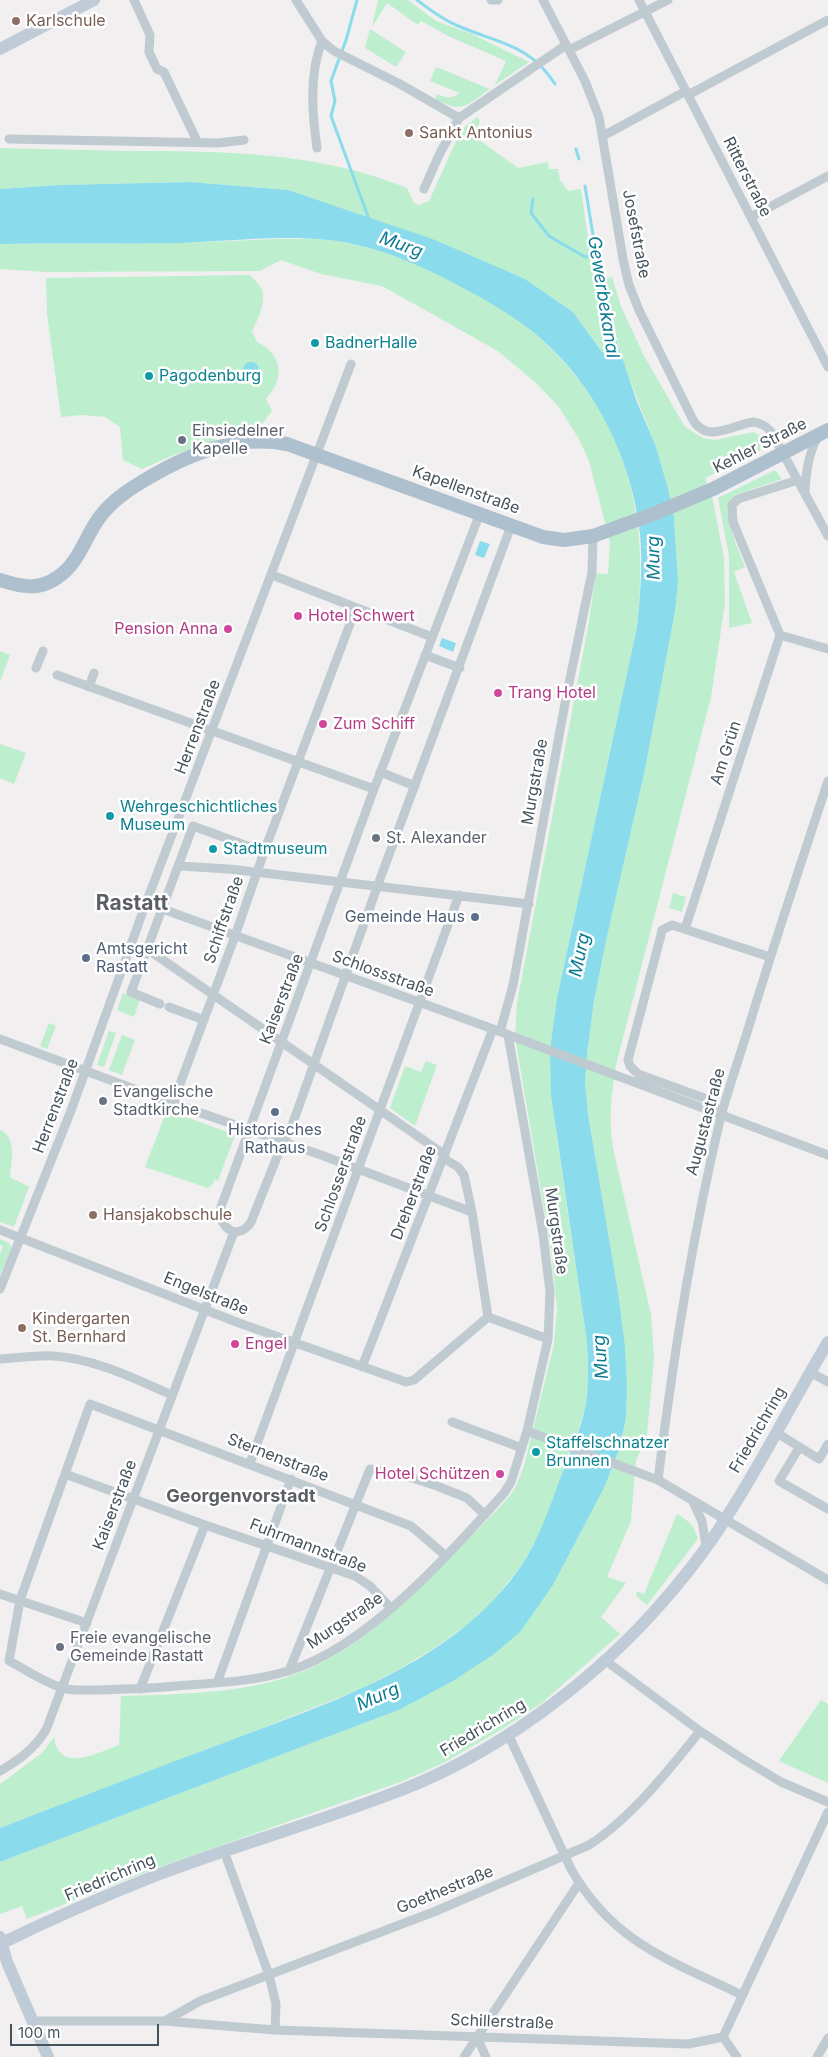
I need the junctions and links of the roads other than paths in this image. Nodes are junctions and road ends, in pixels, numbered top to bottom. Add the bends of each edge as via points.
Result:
1 (94, 0) edge
2 (134, 0) edge
3 (296, 0) edge
4 (491, 0) edge
5 (498, 0) edge
6 (543, 0) edge
7 (639, 0) edge
8 (668, 0) edge
9 (645, 12) junction
10 (828, 20) edge
11 (322, 41) junction
12 (0, 48) edge
13 (568, 48) junction
14 (687, 93) junction
15 (459, 118) junction
16 (604, 136) junction
17 (9, 139) dead end
18 (244, 140) dead end
19 (197, 141) junction
20 (318, 148) dead end
21 (828, 176) edge
22 (424, 189) dead end
23 (751, 217) junction
24 (351, 364) dead end
25 (828, 367) edge
26 (823, 433) edge
27 (316, 454) junction
28 (784, 454) junction
29 (798, 480) junction
30 (805, 493) junction
31 (480, 513) junction
32 (511, 526) junction
33 (600, 534) junction
34 (828, 536) edge
35 (272, 576) junction
36 (0, 580) edge
37 (356, 608) junction
38 (780, 635) junction
39 (432, 637) junction
40 (828, 649) edge
41 (43, 651) dead end
42 (425, 655) junction
43 (36, 668) dead end
44 (460, 668) junction
45 (94, 673) dead end
46 (57, 675) dead end
47 (89, 687) junction
48 (212, 732) junction
49 (299, 762) junction
50 (380, 772) junction
51 (828, 782) edge
52 (415, 786) junction
53 (374, 789) junction
54 (264, 852) junction
55 (179, 866) junction
56 (256, 873) junction
57 (340, 881) junction
58 (378, 885) junction
59 (459, 895) junction
60 (146, 903) junction
61 (529, 904) junction
62 (162, 908) junction
63 (685, 930) junction
64 (235, 936) junction
65 (146, 951) junction
66 (770, 957) junction
67 (312, 964) junction
68 (347, 976) junction
69 (214, 996) junction
70 (420, 1003) junction
71 (204, 1020) junction
72 (500, 1032) junction
73 (0, 1039) edge
74 (282, 1043) junction
75 (314, 1065) junction
76 (85, 1071) junction
77 (173, 1102) junction
78 (381, 1111) junction
79 (722, 1114) junction
80 (249, 1130) junction
81 (283, 1142) junction
82 (828, 1155) edge
83 (444, 1157) junction
84 (359, 1169) junction
85 (428, 1196) junction
86 (472, 1212) junction
87 (0, 1230) edge
88 (234, 1232) junction
89 (21, 1239) junction
90 (0, 1289) edge
91 (206, 1309) junction
92 (488, 1317) junction
93 (548, 1339) junction
94 (828, 1342) edge
95 (295, 1343) junction
96 (0, 1359) edge
97 (362, 1367) junction
98 (810, 1372) junction
99 (828, 1382) edge
100 (172, 1395) junction
101 (452, 1422) dead end
102 (159, 1430) junction
103 (526, 1432) junction
104 (777, 1433) junction
105 (828, 1444) edge
106 (522, 1448) junction
107 (799, 1448) junction
108 (250, 1463) junction
109 (65, 1474) junction
110 (291, 1479) junction
111 (658, 1480) junction
112 (133, 1498) junction
113 (692, 1500) junction
114 (356, 1504) junction
115 (828, 1509) edge
116 (485, 1514) junction
117 (725, 1520) junction
118 (205, 1525) junction
119 (268, 1546) junction
120 (706, 1546) junction
121 (446, 1556) junction
122 (330, 1568) junction
123 (828, 1580) edge
124 (0, 1594) edge
125 (20, 1600) junction
126 (391, 1608) junction
127 (87, 1623) junction
128 (606, 1660) junction
129 (289, 1671) junction
130 (217, 1683) junction
131 (63, 1688) junction
132 (140, 1689) junction
133 (700, 1731) junction
134 (508, 1734) junction
135 (0, 1771) edge
136 (828, 1802) edge
137 (828, 1812) edge
138 (224, 1851) junction
139 (565, 1856) junction
140 (579, 1883) junction
141 (0, 1941) edge
142 (269, 1975) junction
143 (742, 1995) junction
144 (32, 2021) junction
145 (164, 2021) junction
146 (275, 2030) junction
147 (477, 2036) junction
148 (723, 2037) junction
149 (828, 2038) edge
150 (48, 2057) edge
151 (464, 2057) edge
152 (486, 2057) edge
153 (737, 2057) edge
154 (817, 2057) edge

1 - 12 main road
2 - 19 street via 150,36 149,52 157,69 164,72
3 - 11 street
4 - 5 street
6 - 13 street, Josefstraße
7 - 9 street, Ritterstraße
8 - 9 street
9 - 13 street
9 - 14 street, Ritterstraße
10 - 14 street
11 - 15 street via 346,58 357,61
11 - 20 street via 314,80 314,128
13 - 15 street via 532,68
13 - 16 street, Josefstraße via 593,99
14 - 16 street
14 - 23 street, Ritterstraße
15 - 22 street via 438,154
16 - 28 street, Josefstraße via 629,285 693,420 701,429 712,433 744,423 760,423 772,433
17 - 19 street
18 - 19 street
21 - 23 street
23 - 25 street, Ritterstraße
24 - 27 street
26 - 28 main road, Kehler Straße
26 - 30 street via 812,447
27 - 31 main road, Kapellenstraße
27 - 35 street, Herrenstraße
27 - 36 main road, Kapellenstraße via 288,444 256,441 210,448 138,484 111,505 99,518 77,557 58,577 35,587
28 - 29 street
28 - 33 main road, Kehler Straße via 708,492
29 - 30 street
29 - 38 street via 738,499 732,505 733,522
30 - 34 street
31 - 32 main road, Kapellenstraße
31 - 39 street, Kaiserstraße
32 - 33 main road, Kapellenstraße via 553,539
32 - 44 street
33 - 61 street, Murgstraße
35 - 37 street
35 - 48 street, Herrenstraße
37 - 39 street
37 - 49 street, Schiffstraße
38 - 40 street
38 - 63 street, Am Grün
39 - 42 street, Kaiserstraße
41 - 43 street
42 - 44 street
42 - 50 street, Kaiserstraße
44 - 52 street
45 - 47 street
46 - 47 street
47 - 48 street
48 - 49 street
48 - 60 street, Herrenstraße
49 - 53 street
49 - 54 street, Schiffstraße
50 - 52 street
50 - 53 street, Kaiserstraße
51 - 66 street, Augustastraße
52 - 58 street
53 - 57 street, Kaiserstraße
54 - 55 street via 193,826
54 - 56 street, Schiffstraße
55 - 56 street
55 - 62 street
56 - 57 street
56 - 64 street, Schiffstraße
57 - 58 street
57 - 67 street, Kaiserstraße
58 - 59 street
58 - 68 street
59 - 61 street
59 - 70 street, Schlosserstraße
60 - 62 street, Schlossstraße
60 - 76 street, Herrenstraße
61 - 72 street, Murgstraße
62 - 64 street, Schlossstraße
62 - 65 street
63 - 66 street
63 - 79 street via 672,925 662,930 628,1060 638,1074 704,1098
64 - 67 street, Schlossstraße
64 - 69 street, Schiffstraße
65 - 69 street
65 - 71 street via 131,992
66 - 79 street, Augustastraße
67 - 68 street, Schlossstraße
67 - 74 street, Kaiserstraße
68 - 70 street, Schlossstraße
68 - 75 street
69 - 71 street, Schiffstraße
69 - 74 street
70 - 72 street, Schlossstraße
70 - 78 street, Schlosserstraße
71 - 77 street, Schiffstraße
72 - 79 street, Schlossstraße
72 - 83 street, Dreherstraße
72 - 93 street, Murgstraße via 543,1234 550,1292
73 - 76 street
74 - 75 street
74 - 80 street, Kaiserstraße
75 - 78 street
75 - 81 street
76 - 77 street
76 - 89 street, Herrenstraße
77 - 80 street
78 - 83 street
78 - 84 street, Schlosserstraße
79 - 82 street, Schlossstraße
79 - 111 street, Augustastraße via 684,1292
80 - 81 street
80 - 88 street, Kaiserstraße via 220,1214 224,1226
81 - 84 street
81 - 88 street via 251,1222 245,1230
83 - 85 street, Dreherstraße
83 - 86 street via 462,1170
84 - 85 street
84 - 95 street, Schlosserstraße
85 - 86 street
85 - 97 street, Dreherstraße
86 - 92 street
87 - 89 street, Engelstraße
88 - 91 street, Kaiserstraße
89 - 90 street, Herrenstraße
89 - 91 street, Engelstraße
91 - 95 street, Engelstraße
91 - 100 street, Kaiserstraße
92 - 93 street
92 - 97 street, Engelstraße via 414,1380 402,1382
93 - 103 street, Murgstraße
94 - 98 main road, Friedrichring
95 - 97 street, Engelstraße
95 - 108 street, Schlosserstraße
96 - 100 street via 54,1356 78,1360 99,1365
98 - 99 street
98 - 104 main road, Friedrichring
100 - 102 street, Kaiserstraße
101 - 106 street
102 - 108 street, Sternenstraße
102 - 109 street, Sternenstraße via 90,1404
102 - 112 street, Kaiserstraße
103 - 106 street, Murgstraße
103 - 111 street
104 - 107 street
104 - 117 main road, Friedrichring
105 - 107 street via 819,1459
106 - 116 street, Murgstraße via 511,1482
107 - 115 street via 780,1481
108 - 110 street, Sternenstraße
109 - 112 street, Fuhrmannstraße
109 - 125 street
110 - 114 street, Sternenstraße
110 - 119 street
111 - 113 street
112 - 118 street, Fuhrmannstraße
112 - 127 street, Kaiserstraße
113 - 117 street
113 - 120 street via 702,1521
114 - 116 street via 370,1469 403,1475 467,1498
114 - 121 street, Sternenstraße via 411,1526
114 - 122 street
116 - 121 street, Murgstraße
117 - 120 main road, Friedrichring
117 - 123 street
118 - 119 street, Fuhrmannstraße
118 - 132 street
119 - 122 street, Fuhrmannstraße
119 - 130 street
120 - 128 main road, Friedrichring via 652,1614
121 - 126 street, Murgstraße
122 - 126 street, Fuhrmannstraße via 364,1581
122 - 129 street
124 - 125 street
125 - 127 street
125 - 131 street via 9,1661
126 - 129 street, Murgstraße via 341,1645
127 - 131 street, Kaiserstraße
128 - 133 street
128 - 134 main road, Friedrichring via 558,1700
129 - 130 street, Murgstraße
130 - 132 street, Murgstraße
131 - 132 street, Murgstraße
131 - 135 street, Kaiserstraße via 40,1740
133 - 136 street via 781,1782
133 - 139 street, Goethestraße via 622,1819 597,1840
134 - 138 main road, Friedrichring via 404,1789
134 - 139 street
137 - 143 street
138 - 141 main road, Friedrichring via 156,1875
138 - 142 street
139 - 140 street
139 - 142 street, Goethestraße via 436,1911
140 - 143 street via 608,1919 639,1944
140 - 147 street
141 - 144 main road
142 - 145 street, Goethestraße via 200,2001
142 - 146 street via 276,2004
143 - 148 street
144 - 145 street, Schillerstraße
144 - 150 main road
145 - 146 street, Schillerstraße
146 - 147 street, Schillerstraße
147 - 148 street, Schillerstraße via 688,2044
147 - 151 street
147 - 152 street
148 - 153 street
149 - 154 street

